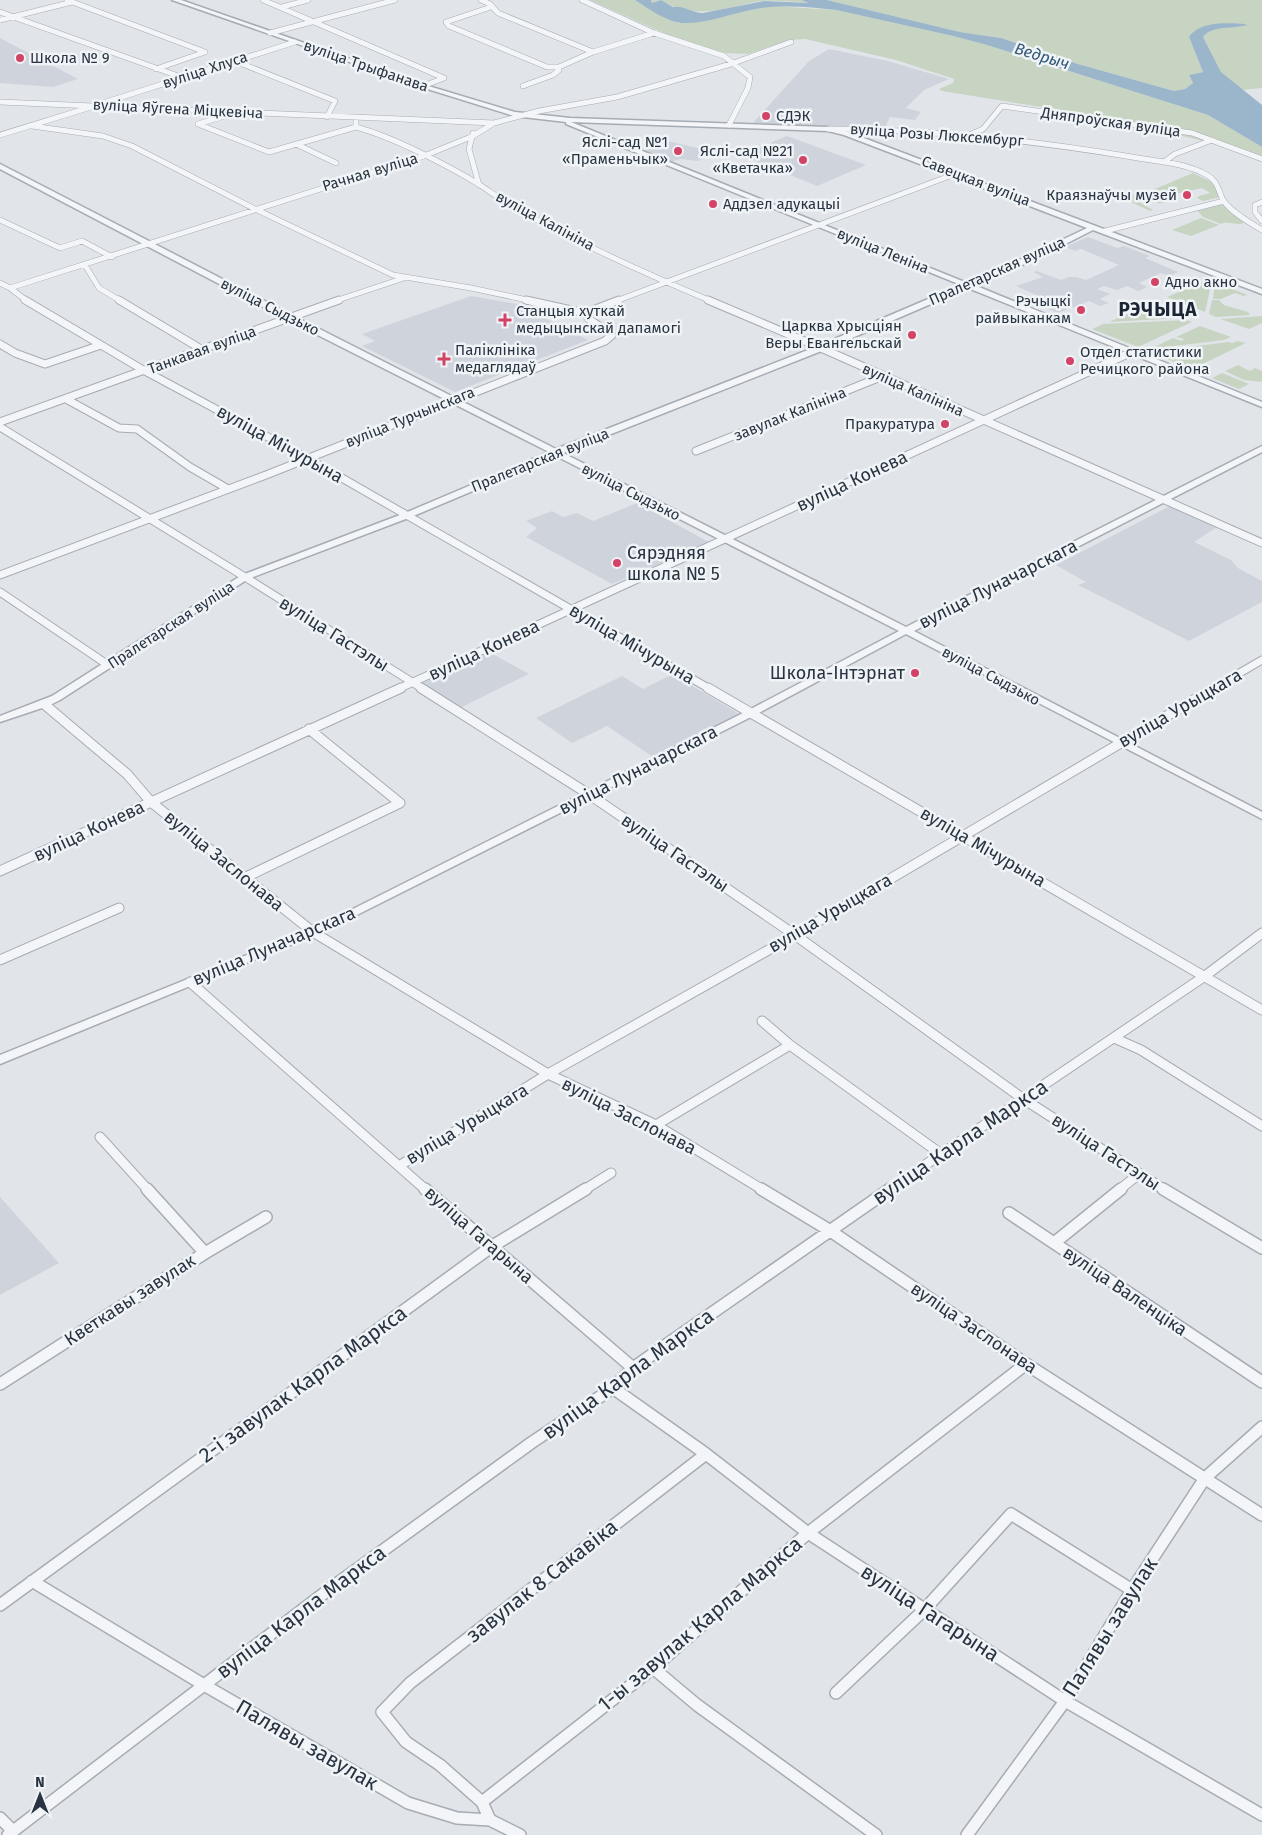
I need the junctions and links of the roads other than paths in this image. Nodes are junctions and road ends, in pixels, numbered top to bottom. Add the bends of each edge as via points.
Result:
1 (80, 0) edge
2 (175, 0) edge
3 (264, 0) edge
4 (308, 0) edge
5 (395, 0) edge
6 (481, 0) edge
7 (582, 0) edge
8 (69, 1) edge
9 (491, 6) junction
10 (282, 7) junction
11 (0, 12) edge
12 (12, 17) junction
13 (0, 20) edge
14 (312, 22) junction
15 (270, 33) junction
16 (654, 33) junction
17 (295, 42) junction
18 (791, 42) dead end
19 (593, 52) junction
20 (235, 61) junction
21 (731, 64) junction
22 (559, 67) junction
23 (156, 69) junction
24 (181, 77) junction
25 (423, 86) junction
26 (523, 86) dead end
27 (0, 102) edge
28 (98, 105) junction
29 (233, 112) junction
30 (523, 116) junction
31 (327, 118) junction
32 (356, 119) junction
33 (560, 120) junction
34 (464, 122) junction
35 (494, 124) junction
36 (729, 125) junction
37 (32, 126) junction
38 (356, 127) junction
39 (828, 129) junction
40 (0, 135) edge
41 (473, 136) junction
42 (967, 136) junction
43 (1212, 140) junction
44 (296, 144) junction
45 (424, 156) junction
46 (1262, 160) edge
47 (1164, 162) junction
48 (336, 163) dead end
49 (0, 167) edge
50 (955, 174) junction
51 (479, 185) junction
52 (1224, 201) junction
53 (1262, 202) edge
54 (255, 209) junction
55 (0, 220) edge
56 (1262, 221) edge
57 (819, 225) junction
58 (1094, 227) junction
59 (1262, 230) edge
60 (1105, 231) junction
61 (148, 244) junction
62 (112, 257) junction
63 (85, 265) junction
64 (405, 278) junction
65 (667, 282) junction
66 (0, 283) edge
67 (966, 285) junction
68 (10, 288) junction
69 (1262, 292) edge
70 (585, 313) junction
71 (289, 317) junction
72 (0, 344) edge
73 (101, 345) junction
74 (821, 348) junction
75 (201, 349) junction
76 (1132, 352) junction
77 (145, 371) junction
78 (883, 376) junction
79 (66, 399) junction
80 (453, 400) junction
81 (1262, 405) edge
82 (982, 421) junction
83 (0, 422) edge
84 (0, 427) edge
85 (1262, 449) edge
86 (696, 451) dead end
87 (555, 453) junction
88 (307, 458) junction
89 (228, 489) junction
90 (1164, 499) junction
91 (408, 515) junction
92 (149, 519) junction
93 (726, 540) junction
94 (1262, 542) edge
95 (0, 575) edge
96 (245, 577) junction
97 (0, 592) edge
98 (573, 610) junction
99 (907, 632) junction
100 (1262, 660) edge
101 (108, 665) junction
102 (413, 683) junction
103 (44, 704) junction
104 (751, 713) junction
105 (0, 719) edge
106 (309, 729) junction
107 (1119, 744) junction
108 (590, 794) junction
109 (151, 802) junction
110 (1262, 816) edge
111 (963, 835) junction
112 (0, 871) edge
113 (244, 878) junction
114 (119, 908) dead end
115 (313, 932) junction
116 (1262, 933) edge
117 (795, 935) junction
118 (0, 960) edge
119 (1205, 976) junction
120 (190, 982) junction
121 (1262, 1010) edge
122 (762, 1020) dead end
123 (1114, 1038) junction
124 (790, 1045) junction
125 (0, 1060) edge
126 (548, 1074) junction
127 (1022, 1098) junction
128 (656, 1125) junction
129 (1262, 1126) edge
130 (100, 1137) dead end
131 (941, 1154) junction
132 (399, 1166) junction
133 (611, 1173) dead end
134 (1139, 1174) junction
135 (1009, 1214) dead end
136 (266, 1217) dead end
137 (829, 1230) junction
138 (1054, 1244) junction
139 (492, 1247) junction
140 (1262, 1248) edge
141 (204, 1253) junction
142 (1026, 1364) junction
143 (633, 1368) junction
144 (1262, 1382) edge
145 (0, 1384) edge
146 (613, 1388) junction
147 (1262, 1427) edge
148 (706, 1454) junction
149 (1205, 1478) junction
150 (1262, 1515) edge
151 (808, 1533) junction
152 (32, 1581) junction
153 (1132, 1590) junction
154 (0, 1605) edge
155 (925, 1609) junction
156 (653, 1668) junction
157 (204, 1685) junction
158 (836, 1693) dead end
159 (1065, 1701) junction
160 (482, 1802) junction
161 (1262, 1816) edge
162 (0, 1818) edge
163 (490, 1820) junction
164 (11, 1833) edge
165 (520, 1835) edge
166 (876, 1835) edge
167 (967, 1835) edge

1 - 8 street
2 - 15 street, вуліца Трыфанава
3 - 10 street
4 - 10 street
5 - 14 street
6 - 9 street
7 - 16 street
8 - 12 street
8 - 23 street via 205,52
9 - 19 street via 498,12
9 - 22 street via 446,22 538,63
10 - 14 street
11 - 12 street
12 - 13 street
12 - 23 street
14 - 15 street
14 - 25 street via 444,78
15 - 17 street, вуліца Трыфанава
16 - 19 street
16 - 21 street via 724,56
17 - 20 street, вуліца Хлуса
17 - 25 street, вуліца Трыфанава
18 - 21 street, Рачная вуліца
19 - 22 street
20 - 24 street, вуліца Хлуса
20 - 31 street via 335,101
21 - 30 street, Рачная вуліца via 617,97
21 - 36 street via 750,77 748,88
22 - 26 street via 553,75
23 - 24 street
24 - 28 street, вуліца Хлуса
25 - 30 street, вуліца Трыфанава
27 - 28 street, вуліца Яўгена Міцкевіча
28 - 29 street, вуліца Яўгена Міцкевіча
28 - 37 street, вуліца Хлуса
29 - 31 street, вуліца Яўгена Міцкевіча
29 - 44 street via 198,124 269,152
30 - 33 street, вуліца Трыфанава
30 - 35 street, Рачная вуліца
31 - 32 street, вуліца Яўгена Міцкевіча
32 - 34 street, вуліца Яўгена Міцкевіча
32 - 38 street
33 - 36 street, вуліца Розы Люксембург
33 - 57 street, вуліца Леніна
34 - 35 street, вуліца Яўгена Міцкевіча
34 - 41 street via 469,124
35 - 41 street, Рачная вуліца
36 - 39 street, вуліца Розы Люксембург
37 - 40 street, вуліца Хлуса
37 - 54 street, Танкавая вуліца via 103,136 132,146
38 - 44 street
38 - 45 street
39 - 42 street, вуліца Розы Люксембург
39 - 50 street, Савецкая вуліца via 865,139
41 - 45 street, Рачная вуліца
41 - 51 street, вуліца Калініна via 469,149
42 - 43 street, Дняпроўская вуліца via 983,128 1002,106 1192,133
42 - 47 street, вуліца Розы Люксембург via 1085,148
43 - 46 street, Дняпроўская вуліца
43 - 47 street via 1175,154
44 - 48 street
45 - 51 street
45 - 54 street, Рачная вуліца
47 - 52 street, вуліца Розы Люксембург via 1207,175 1216,182
49 - 61 street, вуліца Сыдзько
50 - 57 street
50 - 58 street, Савецкая вуліца
51 - 65 street, вуліца Калініна via 542,223
52 - 59 street
52 - 60 street
53 - 56 street via 1256,205 1255,212
54 - 61 street, Рачная вуліца
54 - 64 street, Танкавая вуліца
55 - 62 street via 60,248 82,241
57 - 65 street
57 - 67 street, вуліца Леніна
58 - 60 street, Савецкая вуліца
58 - 67 street, Пралетарская вуліца
60 - 69 street, Савецкая вуліца
61 - 62 street, Рачная вуліца
61 - 71 street, вуліца Сыдзько
62 - 63 street, Рачная вуліца
63 - 68 street, Рачная вуліца
63 - 75 street via 99,288
64 - 70 street, Танкавая вуліца via 471,288
64 - 71 street, Танкавая вуліца
65 - 70 street
65 - 74 street, вуліца Калініна
66 - 68 street, вуліца Мічурына
67 - 74 street, Пралетарская вуліца
67 - 76 street, вуліца Леніна
68 - 73 street, вуліца Мічурына via 31,305
70 - 80 street, вуліца Турчынскага via 612,335 605,341
71 - 75 street, Танкавая вуліца
71 - 80 street, вуліца Сыдзько
72 - 73 street via 15,354 44,364
73 - 77 street, вуліца Мічурына
74 - 78 street, вуліца Калініна
74 - 87 street, Пралетарская вуліца
75 - 77 street, Танкавая вуліца
76 - 81 street, вуліца Леніна
76 - 82 street, вуліца Конева
77 - 79 street, Танкавая вуліца
77 - 88 street, вуліца Мічурына
78 - 82 street, вуліца Калініна
78 - 86 street, завулак Калініна
79 - 83 street, Танкавая вуліца
79 - 89 street via 119,428 137,430
80 - 87 street, вуліца Сыдзько
80 - 88 street, вуліца Турчынскага
82 - 90 street, вуліца Калініна
82 - 93 street, вуліца Конева
84 - 92 street, вуліца Гастэлы
85 - 90 street, вуліца Луначарскага
87 - 91 street, Пралетарская вуліца
87 - 93 street, вуліца Сыдзько
88 - 89 street, вуліца Турчынскага
88 - 91 street, вуліца Мічурына
89 - 92 street, вуліца Турчынскага
90 - 94 street, вуліца Калініна
90 - 99 street, вуліца Луначарскага
91 - 96 street, Пралетарская вуліца
91 - 98 street, вуліца Мічурына
92 - 95 street, вуліца Турчынскага
92 - 96 street, вуліца Гастэлы
93 - 98 street, вуліца Конева
93 - 99 street, вуліца Сыдзько
96 - 101 street, Пралетарская вуліца
96 - 102 street, вуліца Гастэлы
97 - 101 street
98 - 102 street, вуліца Конева
98 - 104 street, вуліца Мічурына
99 - 104 street, вуліца Луначарскага
99 - 107 street, вуліца Сыдзько
100 - 107 street, вуліца Урыцкага
101 - 103 street, Пралетарская вуліца
102 - 106 street, вуліца Конева
102 - 108 street, вуліца Гастэлы
103 - 105 street, Пралетарская вуліца
103 - 109 street, вуліца Заслонава via 126,774
104 - 108 street, вуліца Луначарскага
104 - 111 street, вуліца Мічурына
106 - 109 street, вуліца Конева
106 - 113 street via 400,803
107 - 110 street, вуліца Сыдзько
107 - 111 street, вуліца Урыцкага
108 - 115 street, вуліца Луначарскага
108 - 117 street, вуліца Гастэлы
109 - 112 street, вуліца Конева
109 - 113 street, вуліца Заслонава
111 - 117 street, вуліца Урыцкага
111 - 119 street, вуліца Мічурына
113 - 115 street, вуліца Заслонава
114 - 118 street
115 - 120 street, вуліца Луначарскага
115 - 126 street, вуліца Заслонава
116 - 119 street, вуліца Карла Маркса
117 - 126 street, вуліца Урыцкага
117 - 127 street, вуліца Гастэлы
119 - 121 street, вуліца Мічурына
119 - 123 street, вуліца Карла Маркса
120 - 125 street, вуліца Луначарскага
120 - 132 street, вуліца Гагарына
122 - 124 street
123 - 127 street, вуліца Карла Маркса
123 - 129 street via 1141,1050
124 - 128 street
124 - 131 street
126 - 128 street, вуліца Заслонава
126 - 132 street, вуліца Урыцкага
127 - 131 street, вуліца Карла Маркса
127 - 134 street, вуліца Гастэлы
128 - 137 street, вуліца Заслонава
130 - 141 street, Кветкавы завулак
131 - 137 street, вуліца Карла Маркса
132 - 139 street, вуліца Гагарына
133 - 139 street, 2-і завулак Карла Маркса
134 - 138 street, вуліца Валенціка
134 - 140 street, вуліца Гастэлы
135 - 138 street
136 - 141 street
137 - 142 street, вуліца Заслонава
137 - 143 street, вуліца Карла Маркса
138 - 144 street, вуліца Валенціка
139 - 143 street, вуліца Гагарына
139 - 152 street, 2-і завулак Карла Маркса
141 - 145 street, Кветкавы завулак
142 - 149 street, вуліца Заслонава
142 - 151 street, 1-ы завулак Карла Маркса
143 - 146 street, вуліца Карла Маркса
146 - 148 street, вуліца Гагарына
146 - 157 street, вуліца Карла Маркса via 427,1517
147 - 149 street, Палявы завулак
148 - 151 street, вуліца Гагарына
148 - 160 street, завулак 8 Сакавіка via 410,1683 382,1712 406,1742
149 - 150 street, вуліца Заслонава
149 - 153 street, Палявы завулак
151 - 155 street, вуліца Гагарына
151 - 156 street, 1-ы завулак Карла Маркса
152 - 154 street, 2-і завулак Карла Маркса
152 - 157 street, Палявы завулак
153 - 155 street via 1011,1514
153 - 159 street, Палявы завулак
155 - 158 street
155 - 159 street, вуліца Гагарына
156 - 160 street, 1-ы завулак Карла Маркса
156 - 166 street via 697,1705
157 - 163 street, Палявы завулак via 408,1803 457,1818
157 - 164 street, вуліца Карла Маркса
159 - 161 street, вуліца Гагарына
159 - 167 street, Палявы завулак
160 - 163 street
162 - 164 street
163 - 165 street, Палявы завулак

